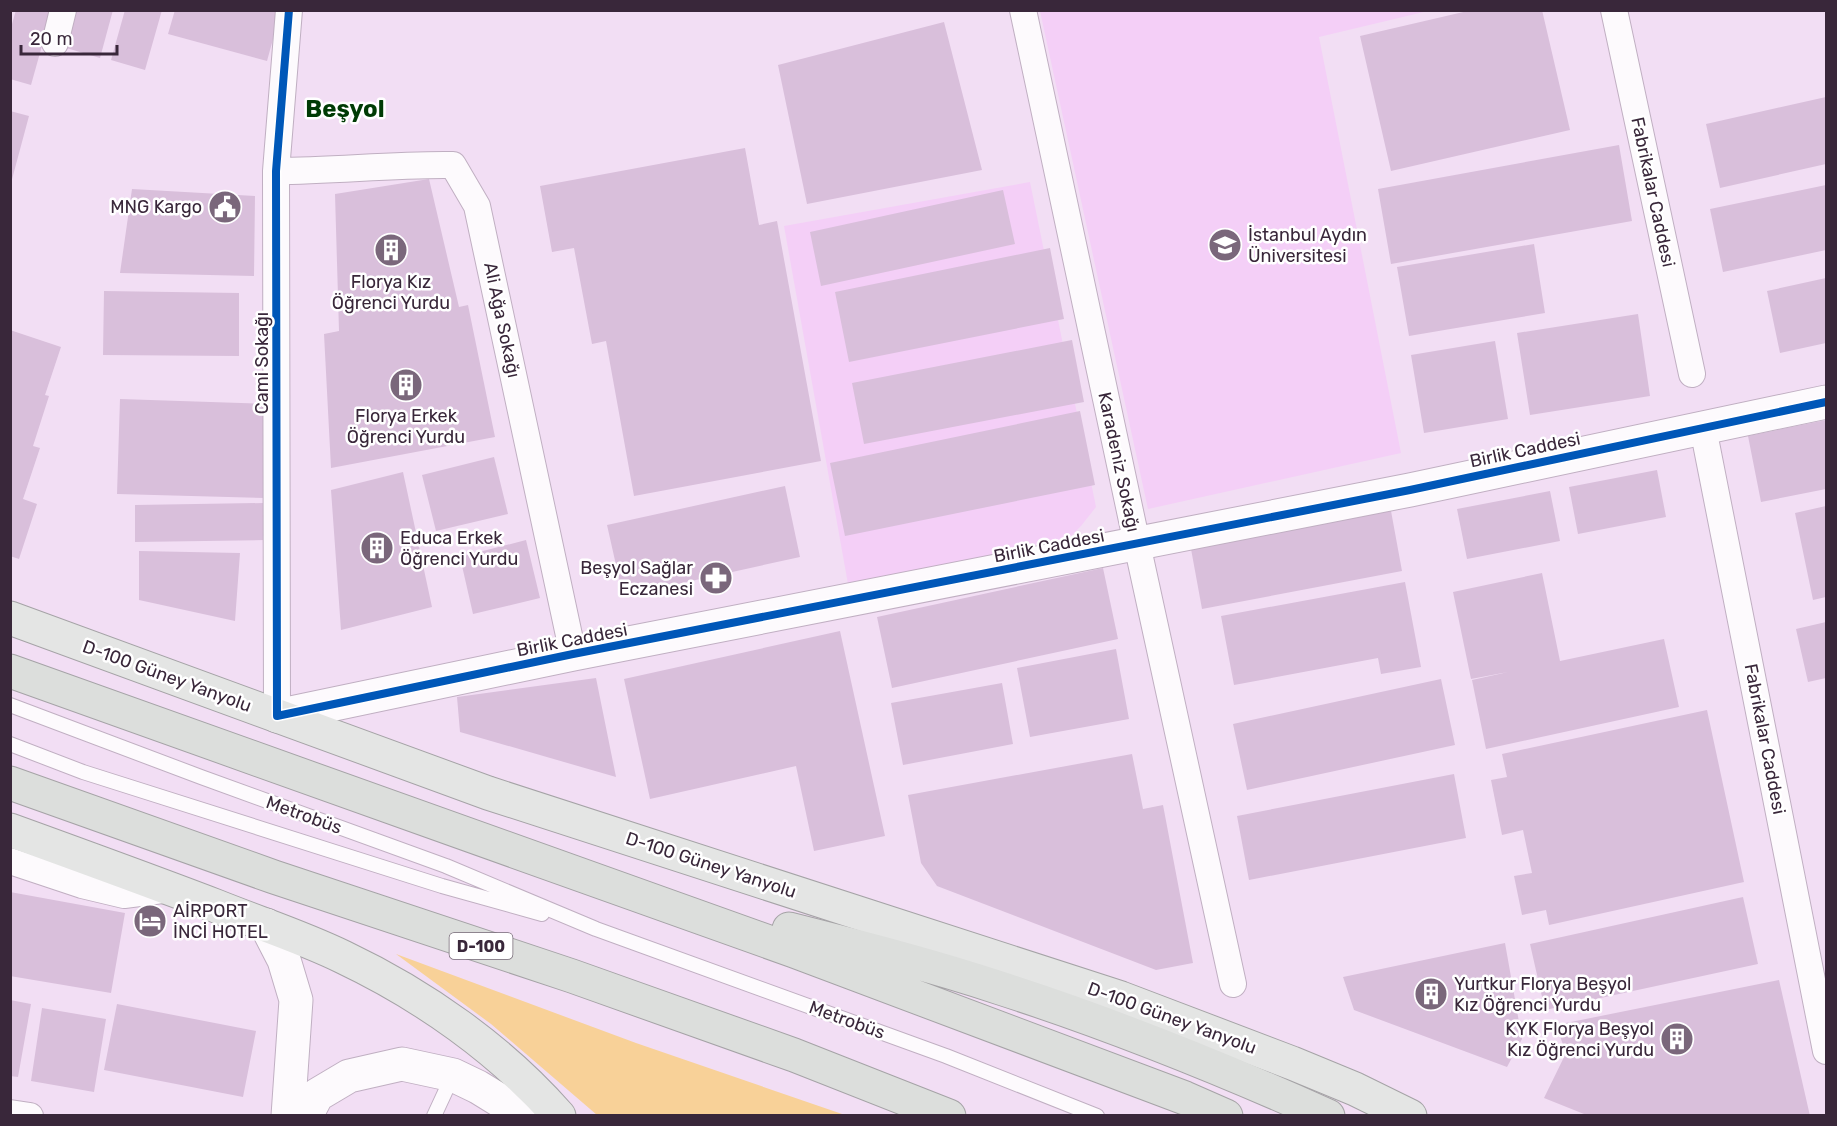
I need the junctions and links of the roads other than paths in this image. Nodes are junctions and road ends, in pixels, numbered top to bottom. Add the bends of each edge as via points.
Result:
1 (63, 10) edge
2 (289, 10) edge
3 (1023, 10) edge
4 (1614, 10) edge
5 (54, 43) dead end
6 (276, 171) junction
7 (1692, 374) dead end
8 (1827, 402) edge
9 (1703, 428) junction
10 (1137, 544) junction
11 (10, 618) edge
12 (573, 654) junction
13 (10, 671) edge
14 (10, 705) edge
15 (277, 716) junction
16 (10, 744) edge
17 (10, 783) edge
18 (10, 830) edge
19 (10, 861) edge
20 (171, 889) junction
21 (663, 905) junction
22 (266, 926) junction
23 (596, 929) junction
24 (1233, 984) dead end
25 (1827, 1051) edge
26 (453, 1075) junction
27 (10, 1113) edge
28 (30, 1116) edge
29 (288, 1116) edge
30 (306, 1116) edge
31 (434, 1116) edge
32 (525, 1116) edge
33 (558, 1116) edge
34 (949, 1116) edge
35 (1097, 1116) edge
36 (1226, 1116) edge
37 (1328, 1116) edge
38 (1410, 1116) edge

1 - 5 street
2 - 6 street, Cami Sokağı
3 - 10 street, Karadeniz Sokağı
4 - 7 street, Fabrikalar Caddesi
6 - 12 street, Ali Ağa Sokağı via 453,165 477,206
6 - 15 street, Cami Sokağı
8 - 9 street, Birlik Caddesi
9 - 10 street, Birlik Caddesi
9 - 25 street, Fabrikalar Caddesi
10 - 12 street, Birlik Caddesi
10 - 24 street, Karadeniz Sokağı
11 - 15 main road, D-100 Güney Yanyolu
12 - 15 street, Birlik Caddesi
13 - 21 highway
14 - 23 lane, Metrobüs via 446,866
15 - 38 main road, D-100 Güney Yanyolu via 488,793 1131,1002 1292,1063
16 - 23 lane, Metrobüs via 83,772 442,886
17 - 34 highway, D-100 via 274,877 572,976 772,1047
18 - 20 main road
19 - 20 street via 124,895
20 - 22 main road
21 - 36 highway via 923,998
21 - 37 highway via 760,922 1000,988 1191,1058
22 - 29 street via 284,960 296,1000
22 - 33 main road via 342,956 398,985 472,1036 535,1089
23 - 35 lane, Metrobüs via 946,1056
26 - 30 street via 402,1064 349,1076 317,1095
26 - 31 lane
26 - 32 street
27 - 28 street

